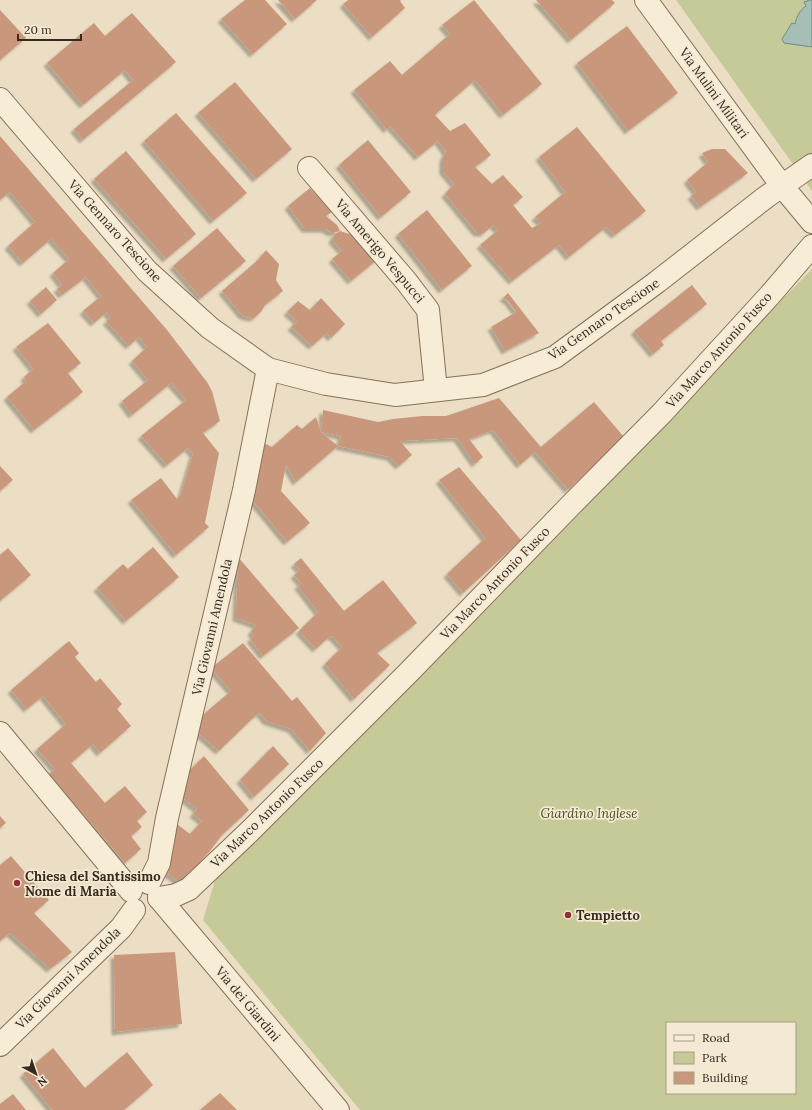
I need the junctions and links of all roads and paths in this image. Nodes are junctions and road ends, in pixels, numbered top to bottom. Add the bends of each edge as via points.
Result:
1 (646, 0) edge
2 (0, 99) edge
3 (812, 165) edge
4 (309, 168) dead end
5 (782, 186) junction
6 (812, 222) edge
7 (812, 246) edge
8 (268, 370) junction
9 (436, 390) junction
10 (0, 733) edge
11 (143, 895) junction
12 (0, 1044) edge
13 (338, 1110) edge

1 - 5 street, Via Mulini Militari
2 - 8 street, Via Gennaro Tescione via 147,271 210,328
3 - 5 street, Via Gennaro Tescione
4 - 9 street, Via Amerigo Vespucci via 428,310
5 - 6 street
5 - 9 street, Via Gennaro Tescione via 555,357 483,385
7 - 11 street, Via Marco Antonio Fusco via 662,413 249,832 189,889 176,895
8 - 9 street, Via Gennaro Tescione via 326,384 395,395
8 - 11 street, Via Giovanni Amendola via 244,490 167,818 159,863
10 - 11 street, Via dei Giardini
11 - 12 street, Via Giovanni Amendola via 121,928
11 - 13 street, Via dei Giardini

